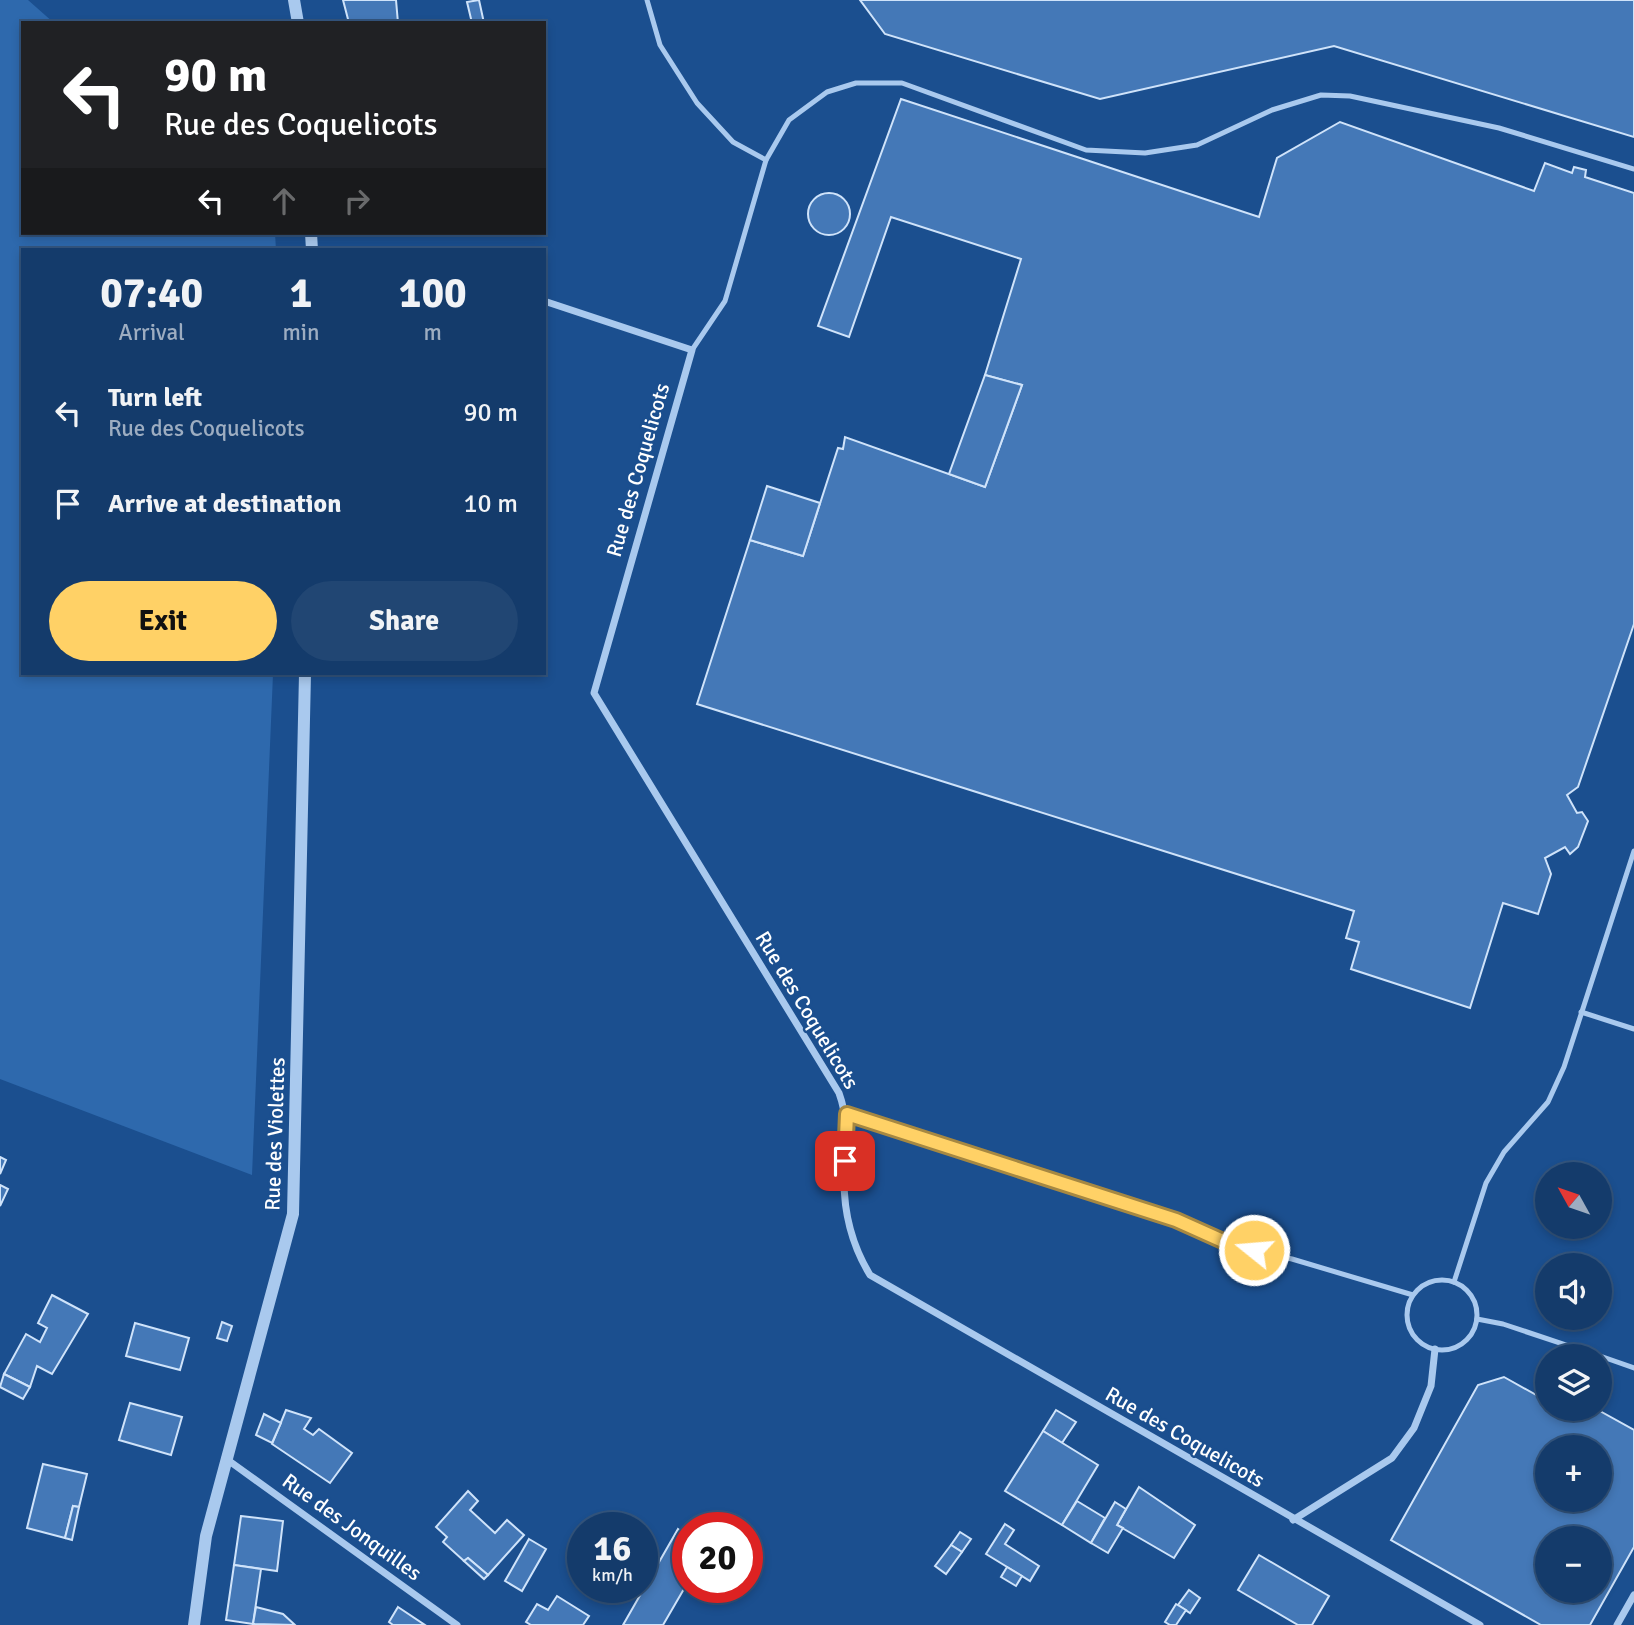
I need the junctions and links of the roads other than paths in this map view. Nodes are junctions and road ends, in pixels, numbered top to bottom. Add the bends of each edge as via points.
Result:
1 (294, 0) edge
2 (647, 0) edge
3 (298, 21) edge
4 (765, 160) junction
5 (1634, 169) edge
6 (546, 302) edge
7 (692, 350) junction
8 (305, 675) edge
9 (1634, 851) edge
10 (1581, 1012) junction
11 (1634, 1029) edge
12 (847, 1114) junction
13 (1454, 1282) junction
14 (1413, 1296) junction
15 (1477, 1319) junction
16 (1563, 1344) edge
17 (1435, 1349) junction
18 (1612, 1360) edge
19 (1634, 1368) edge
20 (225, 1458) junction
21 (1293, 1520) junction
22 (1634, 1595) edge
23 (194, 1625) edge
24 (457, 1625) edge
25 (1480, 1625) edge
26 (1617, 1625) edge

1 - 3 street
2 - 4 lane via 660,45 697,103 733,142
4 - 5 lane via 789,120 827,92 856,83 902,83 1086,150 1145,153 1196,145 1272,110 1321,96 1350,96 1499,128
4 - 7 lane via 725,301
6 - 7 street
7 - 12 street, Rue des Coquelicots via 594,694 839,1093
8 - 20 street, Rue des Violettes via 293,1214
9 - 10 lane
10 - 11 lane
10 - 13 lane via 1548,1102 1504,1152 1486,1184
12 - 14 lane via 1176,1220 1234,1246
12 - 21 street, Rue des Coquelicots via 844,1184 854,1249 870,1275
13 - 14 lane via 1431,1282
13 - 15 lane via 1472,1296
14 - 17 lane via 1407,1317 1410,1329
15 - 16 lane
15 - 17 lane via 1458,1346
17 - 21 street via 1431,1386 1413,1428 1392,1458
18 - 19 lane
20 - 23 street, Rue des Violettes via 206,1536
20 - 24 street, Rue des Jonquilles
21 - 25 street, Rue des Coquelicots
22 - 26 street

